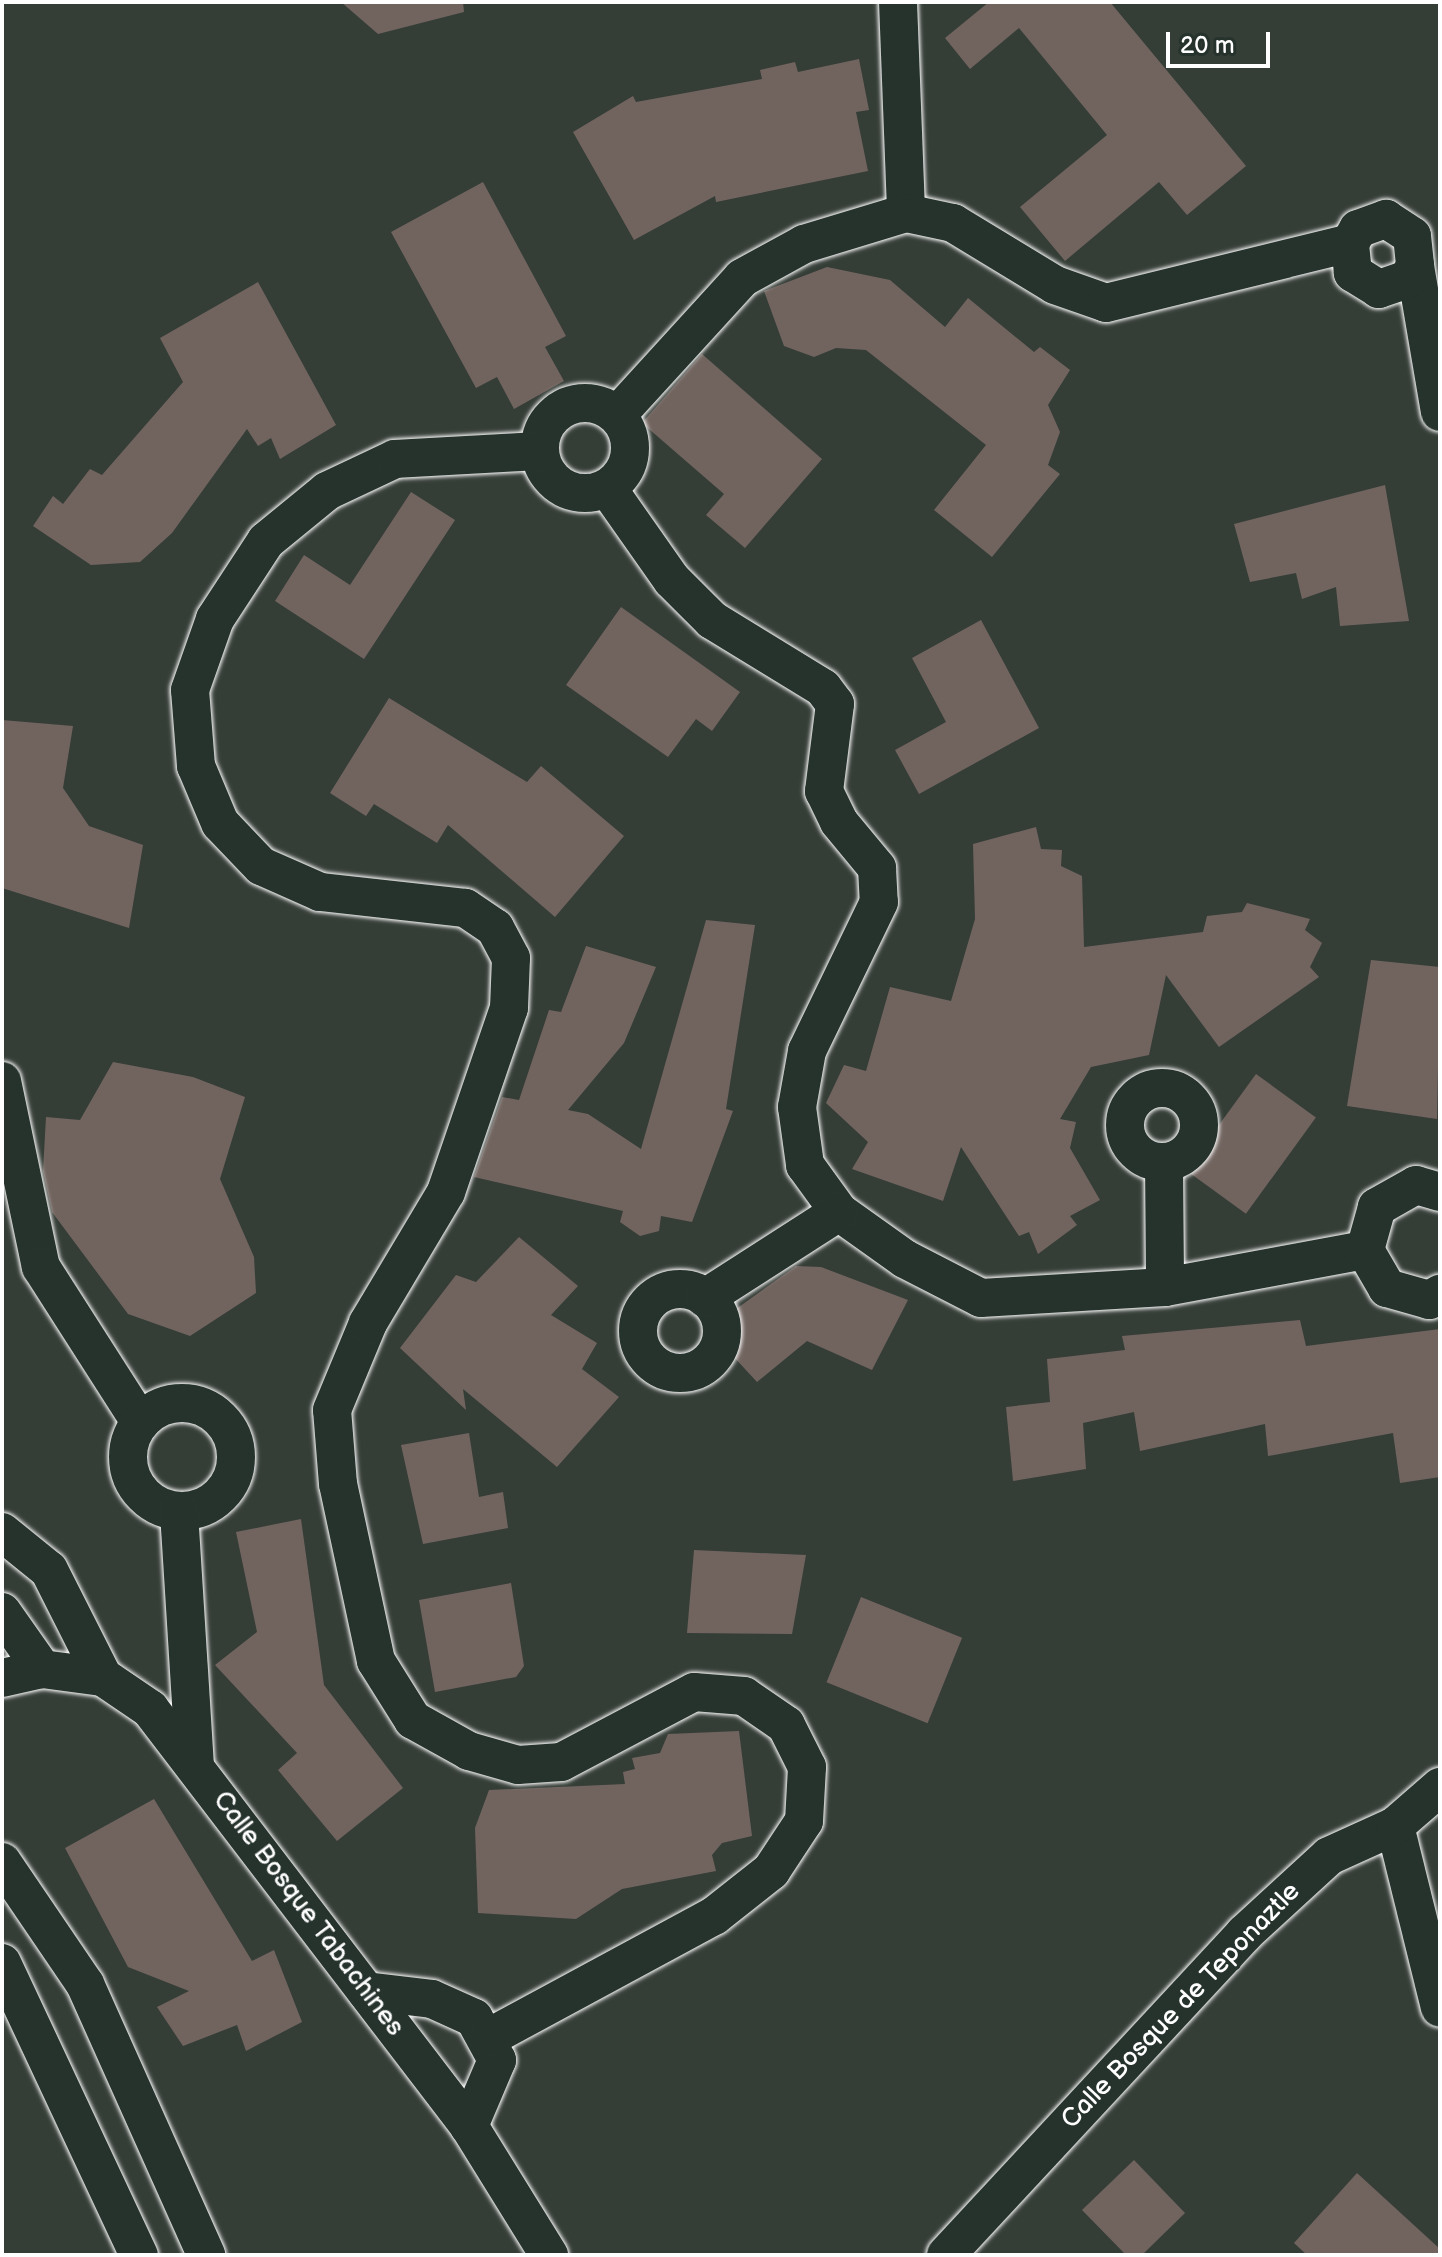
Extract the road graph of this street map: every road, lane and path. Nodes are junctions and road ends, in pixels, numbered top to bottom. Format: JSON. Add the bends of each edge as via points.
{"nodes":[{"id":1,"x":898,"y":2,"type":"edge"},
{"id":2,"x":906,"y":213,"type":"junction"},
{"id":3,"x":1440,"y":412,"type":"edge"},
{"id":4,"x":618,"y":414,"type":"junction"},
{"id":5,"x":538,"y":451,"type":"junction"},
{"id":6,"x":608,"y":489,"type":"junction"},
{"id":7,"x":2,"y":1081,"type":"edge"},
{"id":8,"x":1164,"y":1163,"type":"dead end"},
{"id":9,"x":1440,"y":1192,"type":"edge"},
{"id":10,"x":839,"y":1212,"type":"junction"},
{"id":11,"x":1365,"y":1250,"type":"junction"},
{"id":12,"x":1165,"y":1287,"type":"junction"},
{"id":13,"x":1440,"y":1294,"type":"edge"},
{"id":14,"x":705,"y":1298,"type":"dead end"},
{"id":15,"x":140,"y":1422,"type":"junction"},
{"id":16,"x":179,"y":1512,"type":"junction"},
{"id":17,"x":2,"y":1532,"type":"edge"},
{"id":18,"x":2,"y":1612,"type":"edge"},
{"id":19,"x":42,"y":1669,"type":"junction"},
{"id":20,"x":103,"y":1677,"type":"junction"},
{"id":21,"x":2,"y":1678,"type":"edge"},
{"id":22,"x":195,"y":1763,"type":"junction"},
{"id":23,"x":1440,"y":1787,"type":"edge"},
{"id":24,"x":1395,"y":1826,"type":"junction"},
{"id":25,"x":2,"y":1862,"type":"edge"},
{"id":26,"x":2,"y":1963,"type":"edge"},
{"id":27,"x":366,"y":1991,"type":"junction"},
{"id":28,"x":1440,"y":2008,"type":"edge"},
{"id":29,"x":488,"y":2038,"type":"junction"},
{"id":30,"x":469,"y":2126,"type":"junction"},
{"id":31,"x":139,"y":2255,"type":"edge"},
{"id":32,"x":206,"y":2255,"type":"edge"},
{"id":33,"x":549,"y":2255,"type":"edge"},
{"id":34,"x":946,"y":2255,"type":"edge"}],
"edges":[{"from":1,"to":2,"type":"street"},
{"from":2,"to":3,"type":"street","via":[[953,223],[1055,285],[1106,303],[1350,243],[1353,273],[1364,284],[1394,287],[1415,266]]},
{"from":2,"to":4,"type":"street","via":[[804,244],[742,278]]},
{"from":4,"to":5,"type":"street","via":[[593,401],[566,405],[545,424]]},
{"from":4,"to":6,"type":"street","via":[[632,439],[627,468]]},
{"from":5,"to":6,"type":"street","via":[[550,479],[577,494]]},
{"from":5,"to":29,"type":"street","via":[[395,459],[327,491],[266,541],[215,619],[190,690],[196,766],[220,823],[261,866],[320,892],[465,908],[495,928],[511,958],[509,1008],[446,1192],[368,1323],[332,1410],[338,1484],[376,1661],[413,1720],[469,1751],[518,1765],[561,1762],[694,1692],[744,1696],[786,1725],[807,1767],[804,1821],[771,1871],[714,1916]]},
{"from":6,"to":10,"type":"street","via":[[672,580],[712,620],[823,688],[835,704],[824,791],[839,822],[877,868],[879,902],[807,1051],[797,1107],[805,1165]]},
{"from":7,"to":15,"type":"street","via":[[41,1267]]},
{"from":8,"to":12,"type":"street"},
{"from":9,"to":11,"type":"street","via":[[1416,1185],[1377,1207]]},
{"from":10,"to":12,"type":"street","via":[[905,1259],[981,1298]]},
{"from":10,"to":14,"type":"street"},
{"from":11,"to":12,"type":"street"},
{"from":11,"to":13,"type":"street","via":[[1387,1288],[1429,1300]]},
{"from":15,"to":16,"type":"street","via":[[129,1471],[148,1499]]},
{"from":15,"to":16,"type":"street","via":[[185,1402],[228,1427],[233,1476],[211,1503]]},
{"from":16,"to":22,"type":"street"},
{"from":17,"to":20,"type":"street","via":[[49,1570]]},
{"from":18,"to":19,"type":"street"},
{"from":19,"to":20,"type":"street","name":"Calle Bosque Tabachines"},
{"from":19,"to":21,"type":"street","name":"Calle Bosque Tabachines"},
{"from":20,"to":22,"type":"street","name":"Calle Bosque Tabachines","via":[[150,1709]]},
{"from":22,"to":27,"type":"street","name":"Calle Bosque Tabachines"},
{"from":23,"to":24,"type":"street","name":"Calle Bosque de Teponaztle"},
{"from":24,"to":28,"type":"street"},
{"from":24,"to":34,"type":"street","name":"Calle Bosque de Teponaztle","via":[[1329,1856],[1244,1934]]},
{"from":25,"to":32,"type":"street","via":[[85,1984]]},
{"from":26,"to":31,"type":"street"},
{"from":27,"to":29,"type":"street","via":[[432,1999],[474,2018]]},
{"from":27,"to":30,"type":"street","name":"Calle Bosque Tabachines"},
{"from":29,"to":30,"type":"street","via":[[497,2060]]},
{"from":30,"to":33,"type":"street","name":"Calle Bosque Tabachines"}]}
